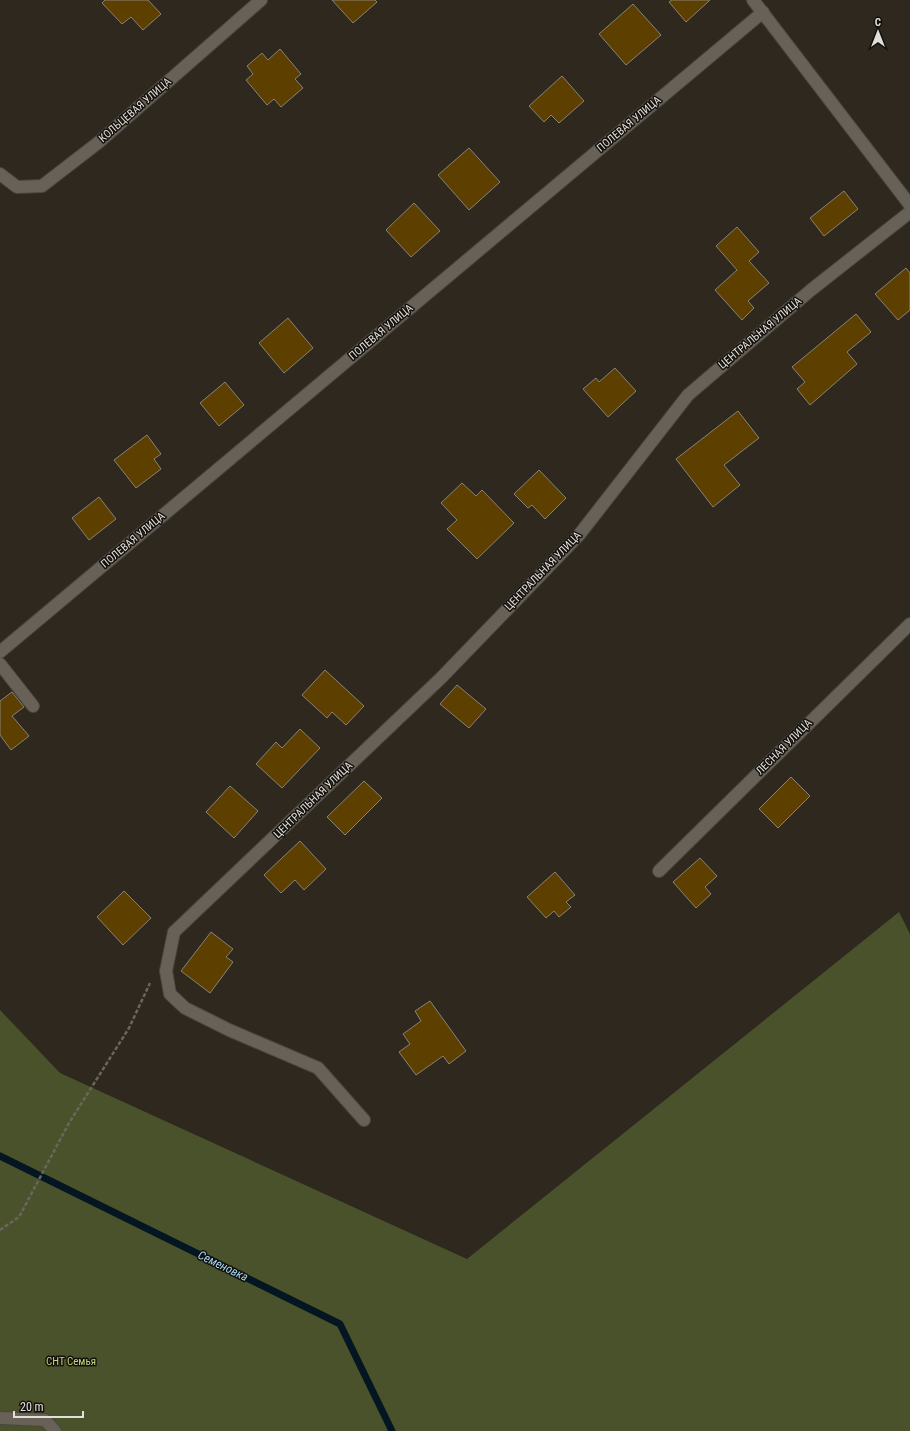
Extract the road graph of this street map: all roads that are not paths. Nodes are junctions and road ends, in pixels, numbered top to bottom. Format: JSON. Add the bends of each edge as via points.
{"nodes":[{"id":1,"x":261,"y":0,"type":"edge"},
{"id":2,"x":753,"y":0,"type":"edge"},
{"id":3,"x":763,"y":12,"type":"junction"},
{"id":4,"x":0,"y":174,"type":"edge"},
{"id":5,"x":910,"y":206,"type":"edge"},
{"id":6,"x":910,"y":212,"type":"edge"},
{"id":7,"x":910,"y":624,"type":"edge"},
{"id":8,"x":0,"y":652,"type":"edge"},
{"id":9,"x":0,"y":664,"type":"edge"},
{"id":10,"x":33,"y":706,"type":"dead end"},
{"id":11,"x":659,"y":871,"type":"dead end"},
{"id":12,"x":364,"y":1120,"type":"dead end"},
{"id":13,"x":0,"y":1418,"type":"edge"},
{"id":14,"x":55,"y":1431,"type":"edge"}],
"edges":[{"from":1,"to":4,"type":"street","name":"КОЛЬЦЕВАЯ УЛИЦА","via":[[99,142],[42,186],[17,187]]},
{"from":2,"to":3,"type":"street"},
{"from":3,"to":5,"type":"street"},
{"from":3,"to":8,"type":"street","name":"ПОЛЕВАЯ УЛИЦА"},
{"from":6,"to":12,"type":"street","name":"ЦЕНТРАЛЬНАЯ УЛИЦА","via":[[811,290],[688,395],[573,540],[441,678],[174,932],[166,971],[170,994],[184,1008],[228,1030],[318,1068]]},
{"from":7,"to":11,"type":"street","name":"ЛЕСНАЯ УЛИЦА"},
{"from":9,"to":10,"type":"street"},
{"from":13,"to":14,"type":"street","via":[[45,1420]]}]}
